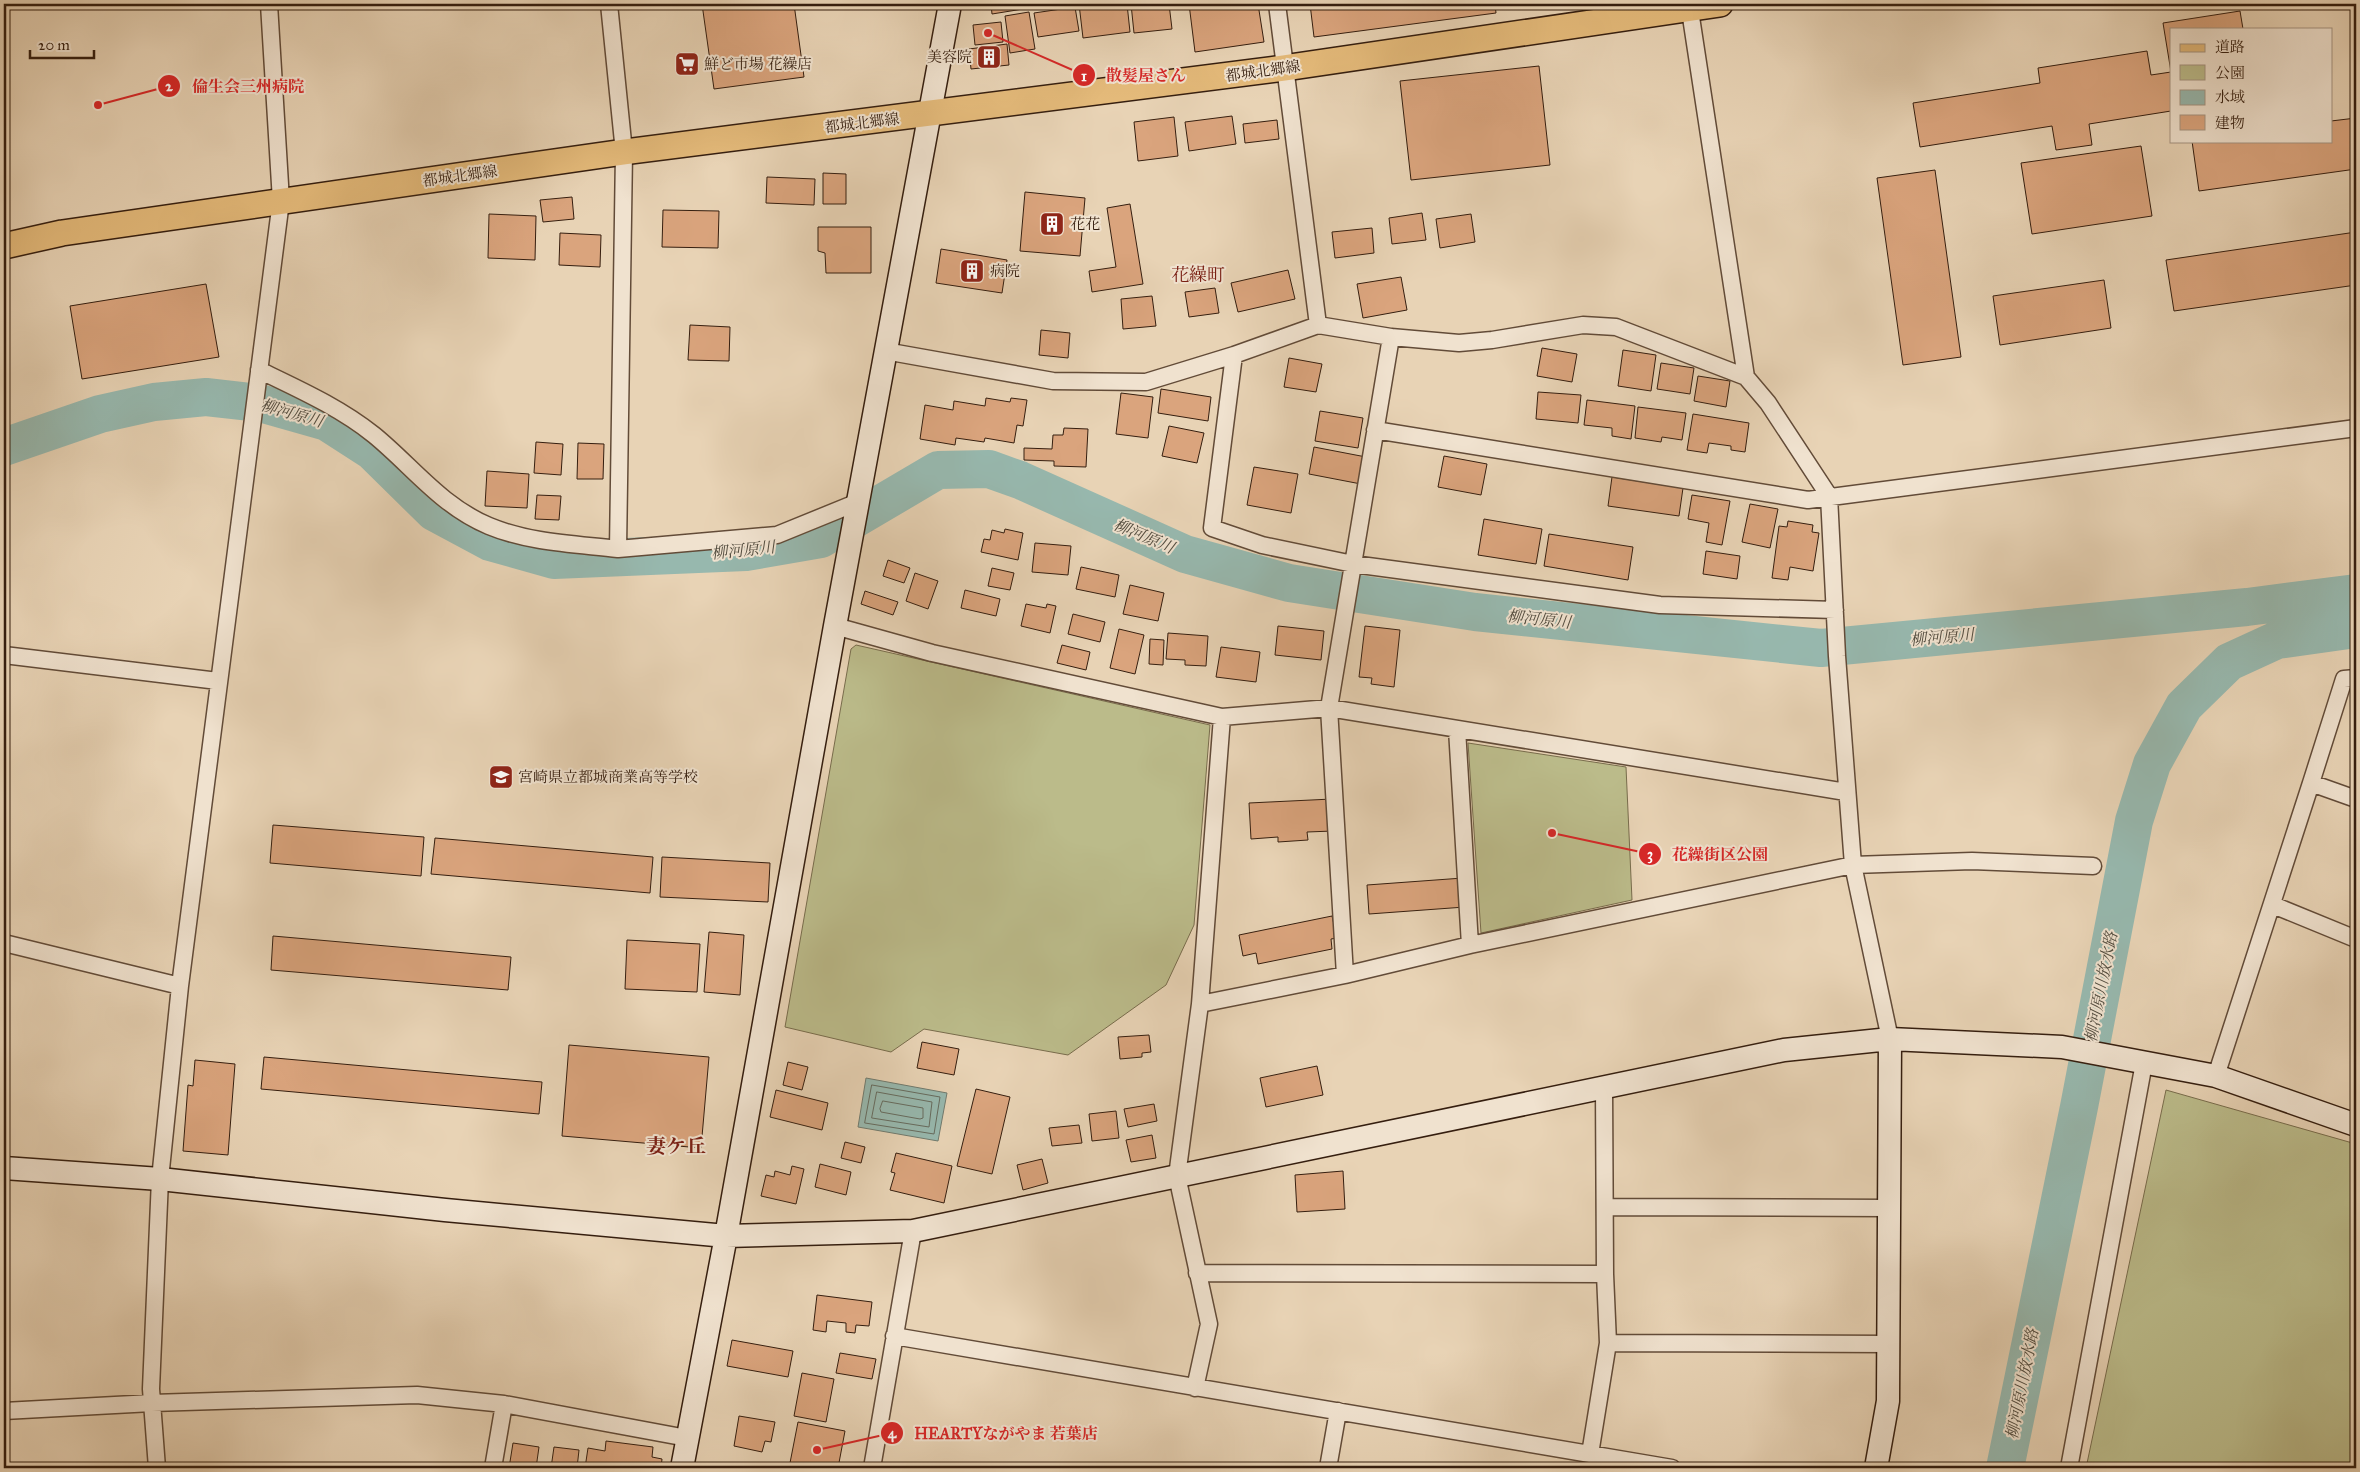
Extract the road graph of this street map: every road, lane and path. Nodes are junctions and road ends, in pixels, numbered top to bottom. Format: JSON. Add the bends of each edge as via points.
{"nodes":[{"id":1,"x":268,"y":4,"type":"edge"},
{"id":2,"x":608,"y":4,"type":"edge"},
{"id":3,"x":950,"y":4,"type":"edge"},
{"id":4,"x":1277,"y":4,"type":"edge"},
{"id":5,"x":1720,"y":4,"type":"edge"},
{"id":6,"x":1690,"y":6,"type":"edge"},
{"id":7,"x":1284,"y":68,"type":"junction"},
{"id":8,"x":929,"y":114,"type":"junction"},
{"id":9,"x":624,"y":152,"type":"junction"},
{"id":10,"x":282,"y":202,"type":"junction"},
{"id":11,"x":4,"y":246,"type":"edge"},
{"id":12,"x":1318,"y":324,"type":"junction"},
{"id":13,"x":1391,"y":337,"type":"junction"},
{"id":14,"x":885,"y":351,"type":"junction"},
{"id":15,"x":1234,"y":355,"type":"junction"},
{"id":16,"x":258,"y":370,"type":"junction"},
{"id":17,"x":1746,"y":377,"type":"junction"},
{"id":18,"x":2356,"y":428,"type":"edge"},
{"id":19,"x":1375,"y":430,"type":"junction"},
{"id":20,"x":1829,"y":496,"type":"junction"},
{"id":21,"x":858,"y":502,"type":"junction"},
{"id":22,"x":618,"y":549,"type":"junction"},
{"id":23,"x":1352,"y":568,"type":"junction"},
{"id":24,"x":1835,"y":616,"type":"junction"},
{"id":25,"x":835,"y":626,"type":"junction"},
{"id":26,"x":4,"y":655,"type":"edge"},
{"id":27,"x":2356,"y":678,"type":"edge"},
{"id":28,"x":218,"y":681,"type":"junction"},
{"id":29,"x":1329,"y":708,"type":"junction"},
{"id":30,"x":1222,"y":717,"type":"junction"},
{"id":31,"x":1457,"y":729,"type":"junction"},
{"id":32,"x":2311,"y":783,"type":"junction"},
{"id":33,"x":1846,"y":792,"type":"junction"},
{"id":34,"x":2356,"y":799,"type":"edge"},
{"id":35,"x":1852,"y":866,"type":"junction"},
{"id":36,"x":2093,"y":866,"type":"dead end"},
{"id":37,"x":2273,"y":905,"type":"junction"},
{"id":38,"x":2356,"y":938,"type":"edge"},
{"id":39,"x":4,"y":943,"type":"edge"},
{"id":40,"x":1470,"y":945,"type":"junction"},
{"id":41,"x":1345,"y":975,"type":"junction"},
{"id":42,"x":180,"y":986,"type":"junction"},
{"id":43,"x":1200,"y":1004,"type":"junction"},
{"id":44,"x":1890,"y":1039,"type":"junction"},
{"id":45,"x":2144,"y":1063,"type":"junction"},
{"id":46,"x":2216,"y":1076,"type":"junction"},
{"id":47,"x":1604,"y":1086,"type":"junction"},
{"id":48,"x":2356,"y":1125,"type":"edge"},
{"id":49,"x":4,"y":1168,"type":"edge"},
{"id":50,"x":1177,"y":1176,"type":"junction"},
{"id":51,"x":160,"y":1179,"type":"junction"},
{"id":52,"x":1605,"y":1207,"type":"junction"},
{"id":53,"x":1888,"y":1208,"type":"junction"},
{"id":54,"x":913,"y":1231,"type":"junction"},
{"id":55,"x":726,"y":1236,"type":"junction"},
{"id":56,"x":1197,"y":1273,"type":"junction"},
{"id":57,"x":1605,"y":1274,"type":"junction"},
{"id":58,"x":894,"y":1336,"type":"junction"},
{"id":59,"x":1608,"y":1343,"type":"junction"},
{"id":60,"x":1888,"y":1344,"type":"junction"},
{"id":61,"x":1195,"y":1388,"type":"junction"},
{"id":62,"x":152,"y":1403,"type":"junction"},
{"id":63,"x":504,"y":1404,"type":"junction"},
{"id":64,"x":4,"y":1411,"type":"edge"},
{"id":65,"x":1338,"y":1411,"type":"junction"},
{"id":66,"x":687,"y":1438,"type":"junction"},
{"id":67,"x":1590,"y":1454,"type":"junction"},
{"id":68,"x":158,"y":1468,"type":"edge"},
{"id":69,"x":493,"y":1468,"type":"edge"},
{"id":70,"x":682,"y":1468,"type":"edge"},
{"id":71,"x":872,"y":1468,"type":"edge"},
{"id":72,"x":1328,"y":1468,"type":"edge"},
{"id":73,"x":1672,"y":1468,"type":"edge"},
{"id":74,"x":1876,"y":1468,"type":"edge"},
{"id":75,"x":2068,"y":1468,"type":"edge"}],
"edges":[{"from":1,"to":10,"type":"street"},
{"from":2,"to":9,"type":"street"},
{"from":3,"to":8,"type":"street"},
{"from":4,"to":7,"type":"street"},
{"from":5,"to":6,"type":"main road","name":"都城北郷線"},
{"from":6,"to":7,"type":"main road","name":"都城北郷線"},
{"from":6,"to":17,"type":"street"},
{"from":7,"to":8,"type":"main road","name":"都城北郷線"},
{"from":7,"to":12,"type":"street"},
{"from":8,"to":9,"type":"main road","name":"都城北郷線"},
{"from":8,"to":14,"type":"street"},
{"from":9,"to":10,"type":"main road","name":"都城北郷線"},
{"from":9,"to":22,"type":"street"},
{"from":10,"to":11,"type":"main road","name":"都城北郷線","via":[[62,233]]},
{"from":10,"to":16,"type":"street"},
{"from":12,"to":13,"type":"street"},
{"from":12,"to":15,"type":"street"},
{"from":13,"to":17,"type":"street","via":[[1458,343],[1582,325],[1616,326]]},
{"from":13,"to":19,"type":"street"},
{"from":14,"to":15,"type":"street","via":[[1053,382],[1146,382]]},
{"from":14,"to":21,"type":"street"},
{"from":15,"to":23,"type":"street","via":[[1212,528],[1262,545]]},
{"from":16,"to":22,"type":"street","via":[[315,397],[373,434],[445,501],[488,526],[531,540]]},
{"from":16,"to":28,"type":"street"},
{"from":17,"to":20,"type":"street","via":[[1768,403]]},
{"from":18,"to":20,"type":"street"},
{"from":19,"to":20,"type":"street","via":[[1808,500]]},
{"from":19,"to":23,"type":"street"},
{"from":20,"to":24,"type":"street"},
{"from":21,"to":22,"type":"street","via":[[777,535]]},
{"from":21,"to":25,"type":"street"},
{"from":23,"to":24,"type":"street","via":[[1660,606]]},
{"from":23,"to":29,"type":"street"},
{"from":24,"to":33,"type":"street"},
{"from":25,"to":30,"type":"street","via":[[932,653]]},
{"from":25,"to":55,"type":"street"},
{"from":26,"to":28,"type":"street"},
{"from":27,"to":32,"type":"street","via":[[2344,679]]},
{"from":28,"to":42,"type":"street"},
{"from":29,"to":30,"type":"street"},
{"from":29,"to":31,"type":"street"},
{"from":29,"to":41,"type":"street"},
{"from":30,"to":43,"type":"street"},
{"from":31,"to":33,"type":"street"},
{"from":31,"to":40,"type":"street"},
{"from":32,"to":34,"type":"street"},
{"from":32,"to":37,"type":"street"},
{"from":33,"to":35,"type":"street"},
{"from":35,"to":36,"type":"street","via":[[1972,860]]},
{"from":35,"to":40,"type":"street"},
{"from":35,"to":44,"type":"street"},
{"from":37,"to":38,"type":"street"},
{"from":37,"to":46,"type":"street"},
{"from":39,"to":42,"type":"street"},
{"from":40,"to":41,"type":"street"},
{"from":41,"to":43,"type":"street"},
{"from":42,"to":51,"type":"street"},
{"from":43,"to":50,"type":"street"},
{"from":44,"to":45,"type":"street","via":[[2062,1047]]},
{"from":44,"to":47,"type":"street","via":[[1784,1050]]},
{"from":44,"to":53,"type":"street"},
{"from":45,"to":46,"type":"street"},
{"from":45,"to":75,"type":"street"},
{"from":46,"to":48,"type":"street"},
{"from":47,"to":50,"type":"street"},
{"from":47,"to":52,"type":"street"},
{"from":49,"to":51,"type":"street"},
{"from":50,"to":54,"type":"street"},
{"from":50,"to":56,"type":"street"},
{"from":51,"to":55,"type":"street"},
{"from":51,"to":62,"type":"street"},
{"from":52,"to":53,"type":"street"},
{"from":52,"to":57,"type":"street"},
{"from":53,"to":60,"type":"street"},
{"from":54,"to":55,"type":"street"},
{"from":54,"to":58,"type":"street"},
{"from":55,"to":66,"type":"street"},
{"from":56,"to":57,"type":"street"},
{"from":56,"to":61,"type":"street","via":[[1209,1324]]},
{"from":57,"to":59,"type":"street"},
{"from":58,"to":61,"type":"street"},
{"from":58,"to":71,"type":"street"},
{"from":59,"to":60,"type":"street"},
{"from":59,"to":67,"type":"street"},
{"from":60,"to":74,"type":"street","via":[[1888,1401]]},
{"from":61,"to":65,"type":"street"},
{"from":62,"to":63,"type":"street","via":[[417,1395]]},
{"from":62,"to":64,"type":"street"},
{"from":62,"to":68,"type":"street"},
{"from":63,"to":66,"type":"street"},
{"from":63,"to":69,"type":"street"},
{"from":65,"to":67,"type":"street"},
{"from":65,"to":72,"type":"street"},
{"from":66,"to":70,"type":"street"},
{"from":67,"to":73,"type":"street"}]}
